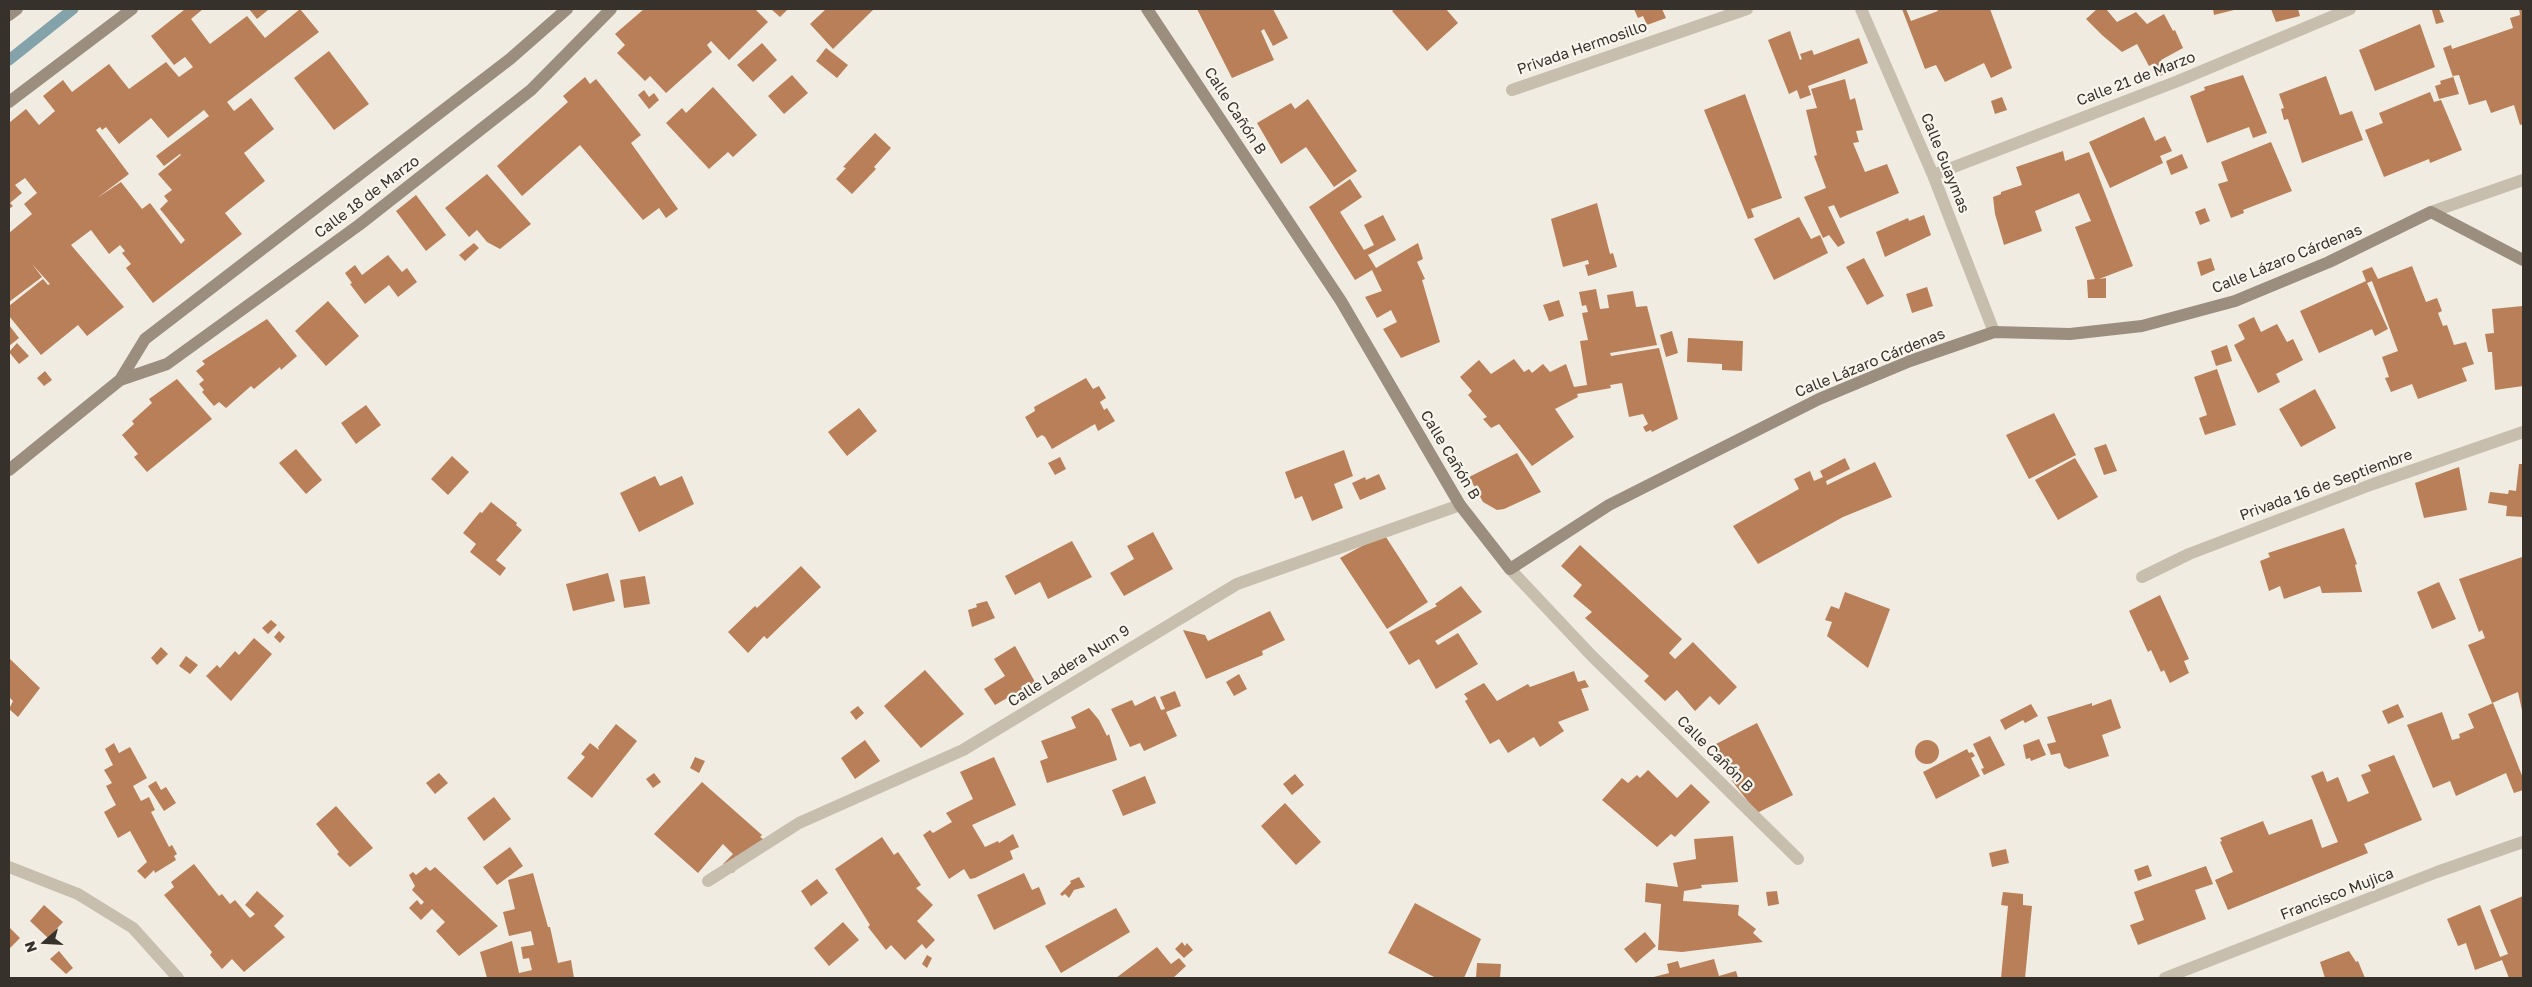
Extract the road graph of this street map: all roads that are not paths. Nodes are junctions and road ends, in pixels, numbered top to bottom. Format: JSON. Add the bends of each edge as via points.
{"nodes":[{"id":1,"x":18,"y":9,"type":"edge"},
{"id":2,"x":132,"y":9,"type":"edge"},
{"id":3,"x":567,"y":9,"type":"edge"},
{"id":4,"x":611,"y":9,"type":"edge"},
{"id":5,"x":1147,"y":9,"type":"edge"},
{"id":6,"x":1747,"y":9,"type":"edge"},
{"id":7,"x":1861,"y":9,"type":"edge"},
{"id":8,"x":2350,"y":9,"type":"edge"},
{"id":9,"x":9,"y":16,"type":"edge"},
{"id":10,"x":1512,"y":90,"type":"dead end"},
{"id":11,"x":9,"y":102,"type":"edge"},
{"id":12,"x":1933,"y":175,"type":"junction"},
{"id":13,"x":2523,"y":180,"type":"edge"},
{"id":14,"x":2431,"y":212,"type":"junction"},
{"id":15,"x":2523,"y":260,"type":"edge"},
{"id":16,"x":1994,"y":332,"type":"junction"},
{"id":17,"x":120,"y":380,"type":"junction"},
{"id":18,"x":2523,"y":432,"type":"edge"},
{"id":19,"x":9,"y":470,"type":"edge"},
{"id":20,"x":1460,"y":505,"type":"junction"},
{"id":21,"x":1510,"y":569,"type":"junction"},
{"id":22,"x":2142,"y":577,"type":"dead end"},
{"id":23,"x":2523,"y":842,"type":"edge"},
{"id":24,"x":1798,"y":860,"type":"dead end"},
{"id":25,"x":9,"y":868,"type":"edge"},
{"id":26,"x":708,"y":881,"type":"dead end"},
{"id":27,"x":178,"y":978,"type":"edge"},
{"id":28,"x":2164,"y":978,"type":"edge"}],
"edges":[{"from":1,"to":9,"type":"street"},
{"from":2,"to":11,"type":"street"},
{"from":3,"to":17,"type":"street","name":"Calle 18 de Marzo","via":[[494,71],[144,338]]},
{"from":4,"to":17,"type":"street","name":"Calle 18 de Marzo","via":[[531,90],[359,225],[167,364]]},
{"from":5,"to":20,"type":"street","name":"Calle Cañón B","via":[[1341,301]]},
{"from":6,"to":10,"type":"street","name":"Privada Hermosillo"},
{"from":7,"to":12,"type":"street","name":"Calle Guaymas"},
{"from":8,"to":12,"type":"street","name":"Calle 21 de Marzo","via":[[2178,81]]},
{"from":12,"to":16,"type":"street","name":"Calle Guaymas"},
{"from":13,"to":14,"type":"street","name":"Calle Lázaro Cárdenas"},
{"from":14,"to":15,"type":"street"},
{"from":14,"to":16,"type":"street","name":"Calle Lázaro Cárdenas","via":[[2329,262],[2236,301],[2142,326],[2070,334]]},
{"from":16,"to":21,"type":"street","name":"Calle Lázaro Cárdenas","via":[[1910,361],[1819,399],[1609,505]]},
{"from":17,"to":19,"type":"street","name":"Calle 18 de Marzo"},
{"from":18,"to":22,"type":"street","name":"Privada 16 de Septiembre","via":[[2188,554]]},
{"from":20,"to":21,"type":"street","name":"Calle Cañón B"},
{"from":20,"to":26,"type":"street","name":"Calle Ladera Num 9","via":[[1237,584],[963,750],[799,823]]},
{"from":21,"to":24,"type":"street","name":"Calle Cañón B","via":[[1591,655]]},
{"from":23,"to":28,"type":"street","name":"Francisco Mujica"},
{"from":25,"to":27,"type":"street","via":[[78,894],[133,928]]}]}
